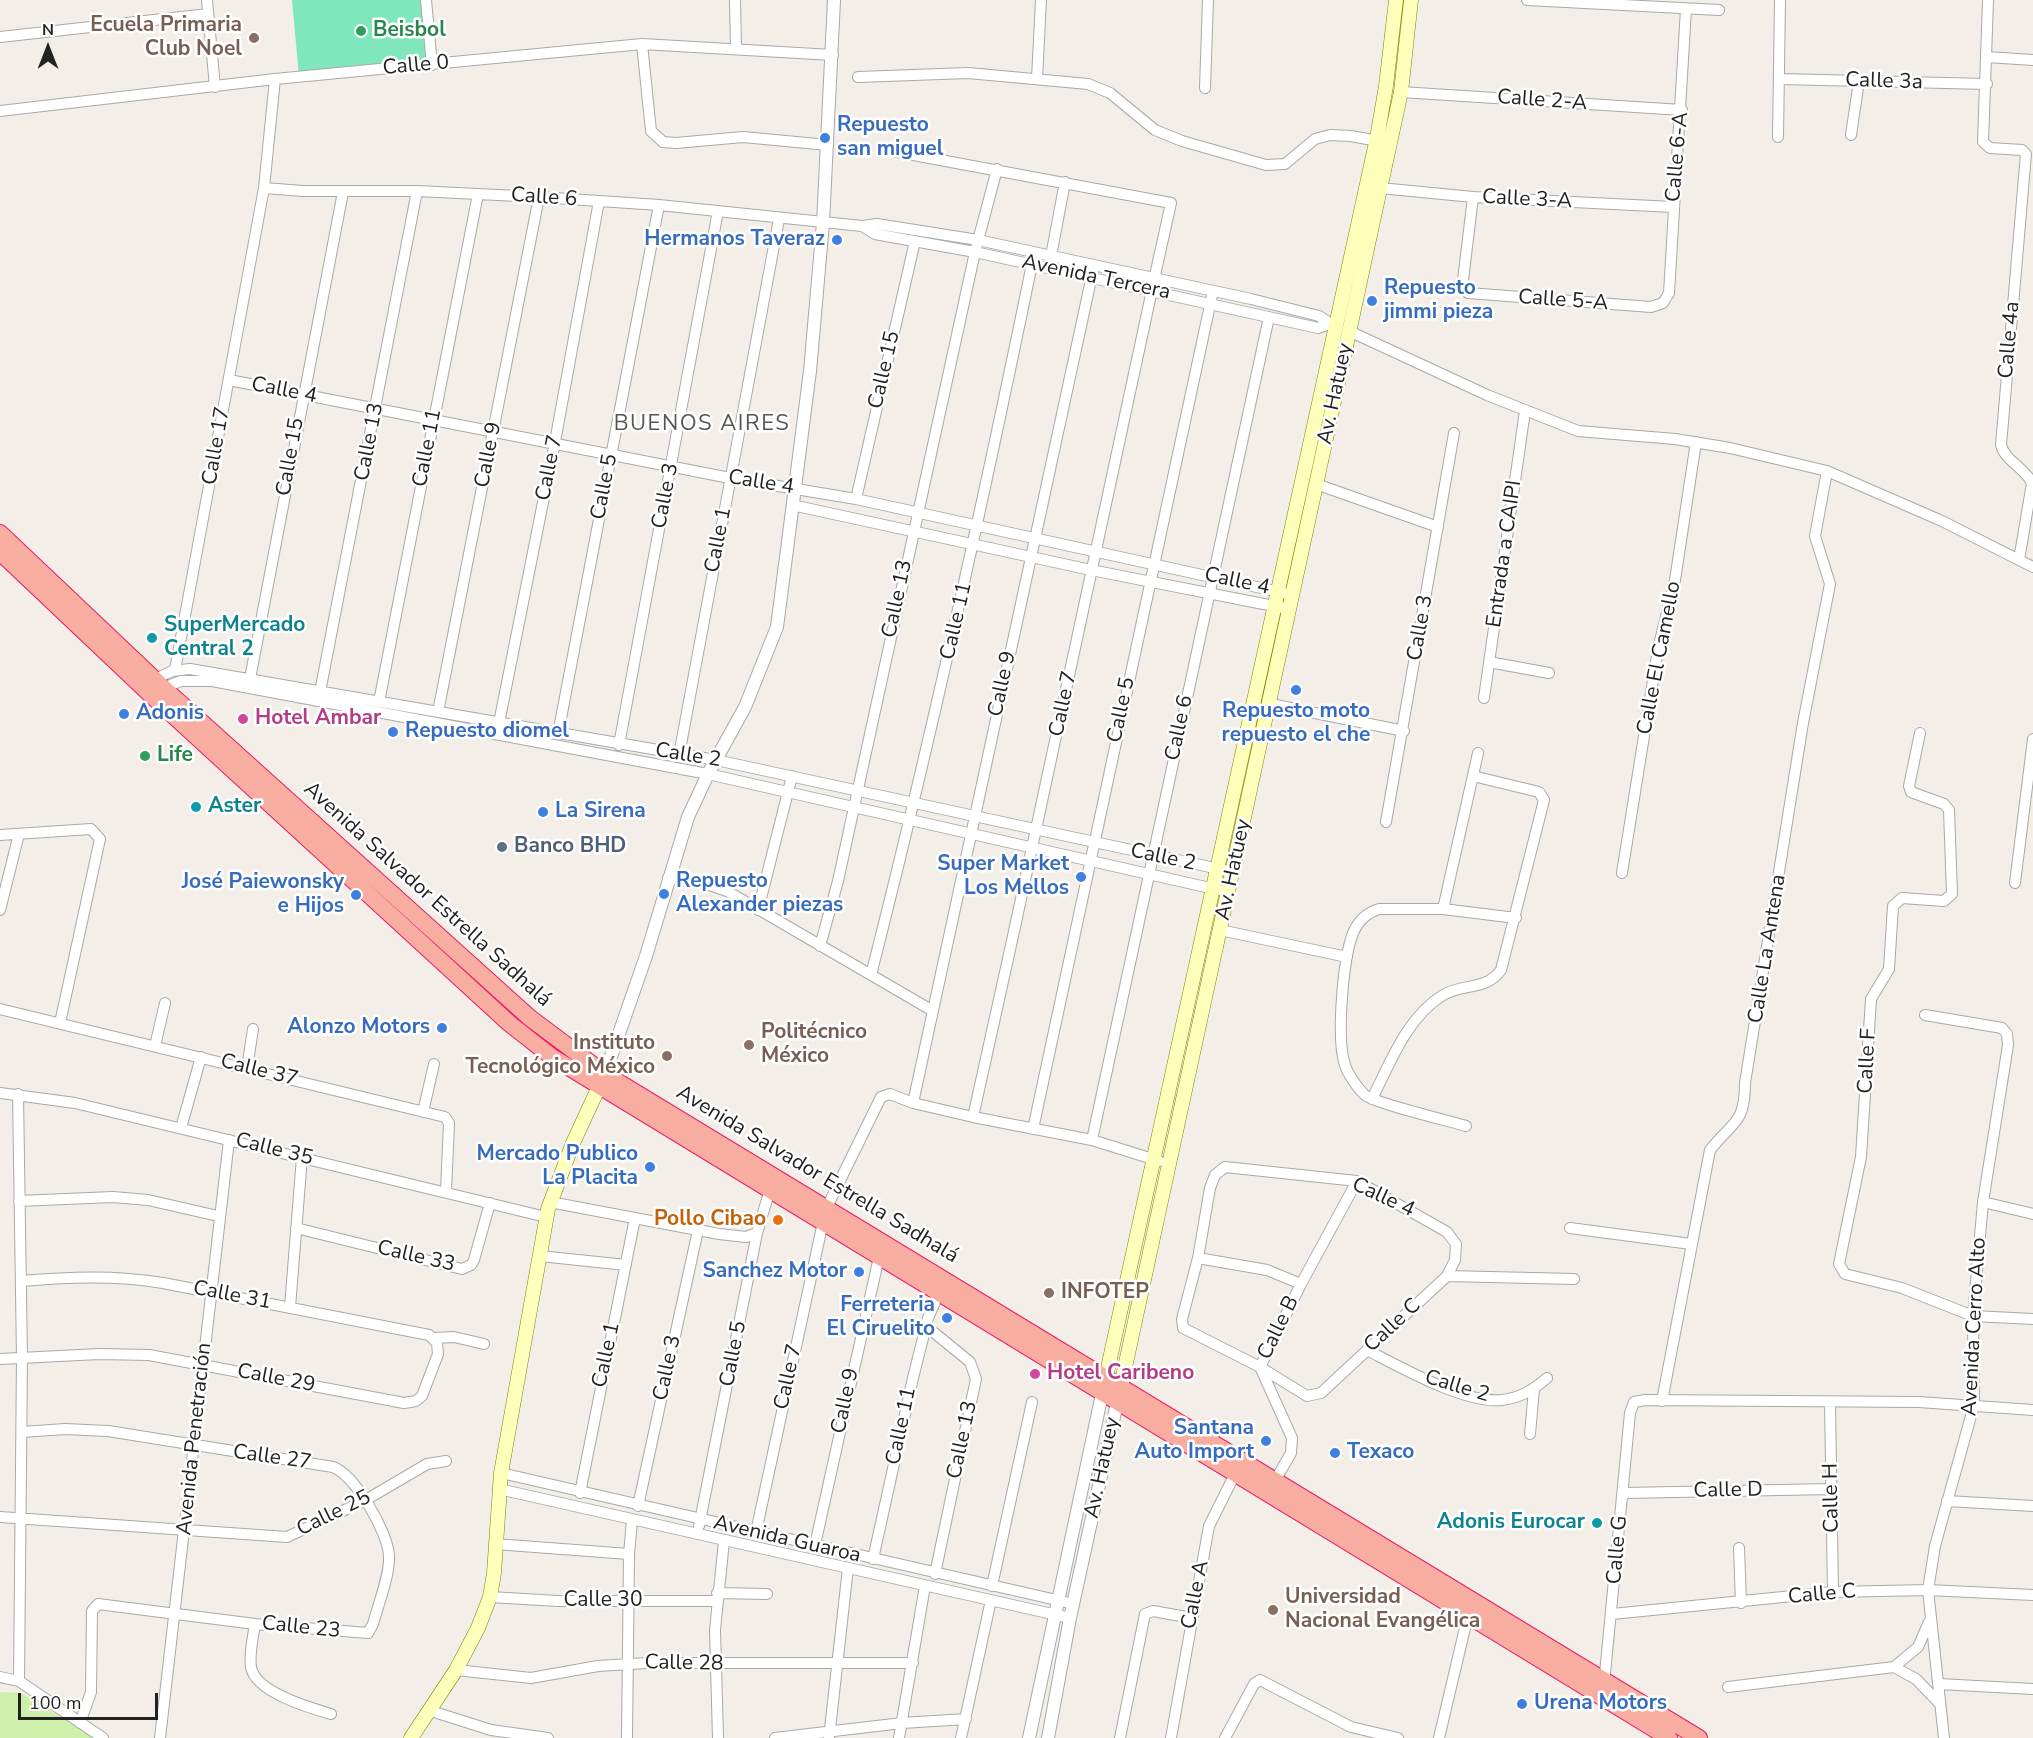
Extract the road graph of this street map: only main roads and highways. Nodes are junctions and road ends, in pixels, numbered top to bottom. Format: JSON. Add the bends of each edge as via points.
{"nodes":[{"id":1,"x":1396,"y":0,"type":"edge"},
{"id":2,"x":1411,"y":0,"type":"edge"},
{"id":3,"x":1383,"y":142,"type":"junction"},
{"id":4,"x":0,"y":533,"type":"edge"},
{"id":5,"x":5,"y":557,"type":"edge"},
{"id":6,"x":1285,"y":593,"type":"junction"},
{"id":7,"x":1282,"y":607,"type":"junction"},
{"id":8,"x":602,"y":1081,"type":"junction"},
{"id":9,"x":1161,"y":1161,"type":"junction"},
{"id":10,"x":825,"y":1215,"type":"junction"},
{"id":11,"x":1106,"y":1376,"type":"junction"},
{"id":12,"x":1121,"y":1385,"type":"junction"},
{"id":13,"x":1102,"y":1394,"type":"junction"},
{"id":14,"x":1118,"y":1403,"type":"junction"},
{"id":15,"x":1238,"y":1466,"type":"junction"},
{"id":16,"x":1647,"y":1732,"type":"edge"},
{"id":17,"x":411,"y":1738,"type":"edge"},
{"id":18,"x":1669,"y":1738,"type":"edge"},
{"id":19,"x":1699,"y":1738,"type":"edge"}],
"edges":[{"from":1,"to":3,"type":"main road","name":"Av. Hatuey"},
{"from":2,"to":3,"type":"main road","name":"Av. Hatuey","via":[[1401,92]]},
{"from":3,"to":6,"type":"main road","name":"Av. Hatuey","via":[[1332,326]]},
{"from":3,"to":6,"type":"main road","name":"Av. Hatuey","via":[[1380,188],[1316,484]]},
{"from":4,"to":5,"type":"highway","name":"Avenida Salvador Estrella Sadhalá"},
{"from":5,"to":8,"type":"highway","name":"Avenida Salvador Estrella Sadhalá","via":[[153,688],[510,1024],[552,1058]]},
{"from":6,"to":7,"type":"main road","name":"Av. Hatuey"},
{"from":7,"to":9,"type":"main road","name":"Av. Hatuey","via":[[1217,870]]},
{"from":7,"to":9,"type":"main road","name":"Av. Hatuey","via":[[1271,704],[1220,930]]},
{"from":8,"to":10,"type":"highway","name":"Avenida Salvador Estrella Sadhalá"},
{"from":8,"to":17,"type":"main road","via":[[573,1143],[546,1217],[501,1473],[490,1597],[456,1670]]},
{"from":9,"to":11,"type":"main road","name":"Av. Hatuey"},
{"from":9,"to":12,"type":"main road","name":"Av. Hatuey"},
{"from":10,"to":11,"type":"highway","name":"Avenida Salvador Estrella Sadhalá"},
{"from":10,"to":13,"type":"highway","name":"Avenida Salvador Estrella Sadhalá","via":[[879,1257]]},
{"from":11,"to":12,"type":"highway","name":"Avenida Salvador Estrella Sadhalá"},
{"from":11,"to":13,"type":"main road","name":"Av. Hatuey"},
{"from":12,"to":14,"type":"main road","name":"Av. Hatuey"},
{"from":12,"to":15,"type":"highway","name":"Avenida Salvador Estrella Sadhalá"},
{"from":13,"to":14,"type":"highway","name":"Avenida Salvador Estrella Sadhalá"},
{"from":14,"to":15,"type":"highway","name":"Avenida Salvador Estrella Sadhalá"},
{"from":15,"to":16,"type":"highway","name":"Avenida Salvador Estrella Sadhalá","via":[[1602,1698]]},
{"from":15,"to":19,"type":"highway","name":"Avenida Salvador Estrella Sadhalá","via":[[1276,1479]]},
{"from":16,"to":18,"type":"highway","name":"Avenida Salvador Estrella Sadhalá"}]}
